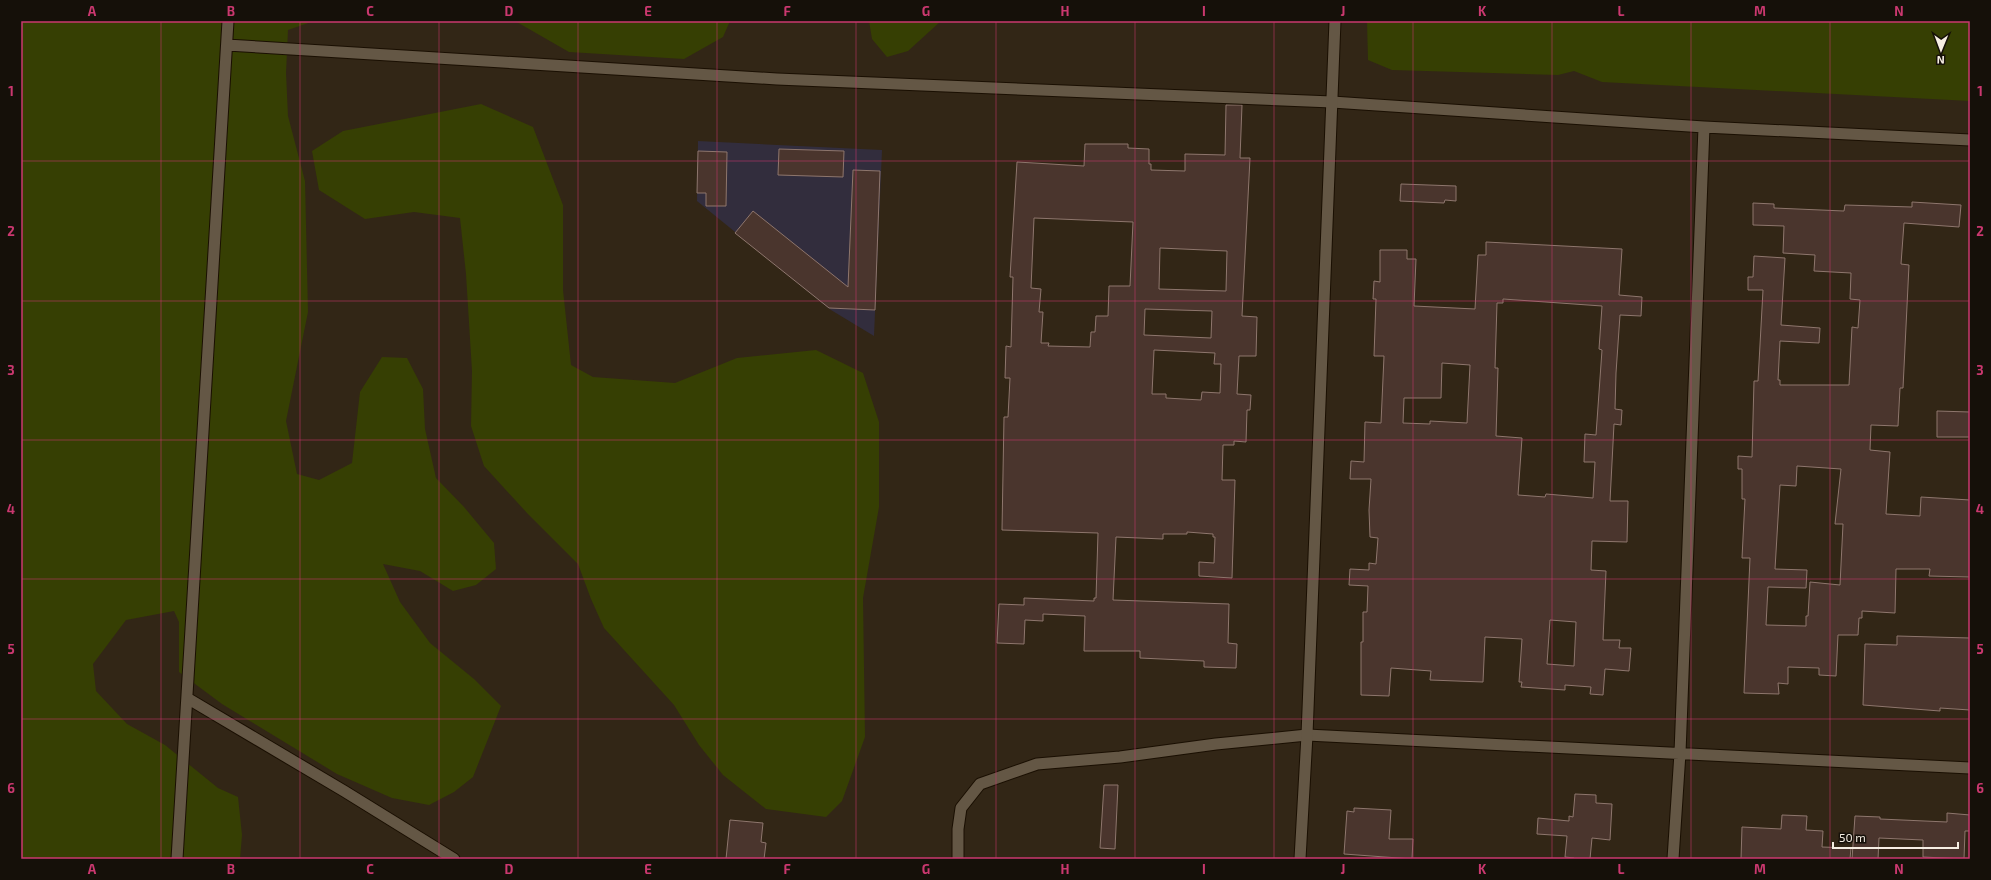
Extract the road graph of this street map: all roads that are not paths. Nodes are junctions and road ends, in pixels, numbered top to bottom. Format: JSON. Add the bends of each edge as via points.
{"nodes":[{"id":1,"x":228,"y":21,"type":"edge"},
{"id":2,"x":1335,"y":21,"type":"edge"},
{"id":3,"x":227,"y":45,"type":"junction"},
{"id":4,"x":1332,"y":102,"type":"junction"},
{"id":5,"x":1704,"y":127,"type":"junction"},
{"id":6,"x":1970,"y":140,"type":"edge"},
{"id":7,"x":188,"y":698,"type":"junction"},
{"id":8,"x":1307,"y":735,"type":"junction"},
{"id":9,"x":1680,"y":753,"type":"junction"},
{"id":10,"x":1970,"y":768,"type":"edge"},
{"id":11,"x":177,"y":859,"type":"edge"},
{"id":12,"x":454,"y":859,"type":"edge"},
{"id":13,"x":958,"y":859,"type":"edge"},
{"id":14,"x":1300,"y":859,"type":"edge"},
{"id":15,"x":1673,"y":859,"type":"edge"}],
"edges":[{"from":1,"to":3,"type":"street"},
{"from":2,"to":4,"type":"street"},
{"from":3,"to":4,"type":"street","via":[[777,80]]},
{"from":3,"to":7,"type":"street"},
{"from":4,"to":5,"type":"street"},
{"from":4,"to":8,"type":"street"},
{"from":5,"to":6,"type":"street"},
{"from":5,"to":9,"type":"street"},
{"from":7,"to":11,"type":"street"},
{"from":7,"to":12,"type":"street"},
{"from":8,"to":9,"type":"street"},
{"from":8,"to":13,"type":"street","via":[[1037,764],[980,784],[961,808]]},
{"from":8,"to":14,"type":"street"},
{"from":9,"to":10,"type":"street"},
{"from":9,"to":15,"type":"street"}]}
